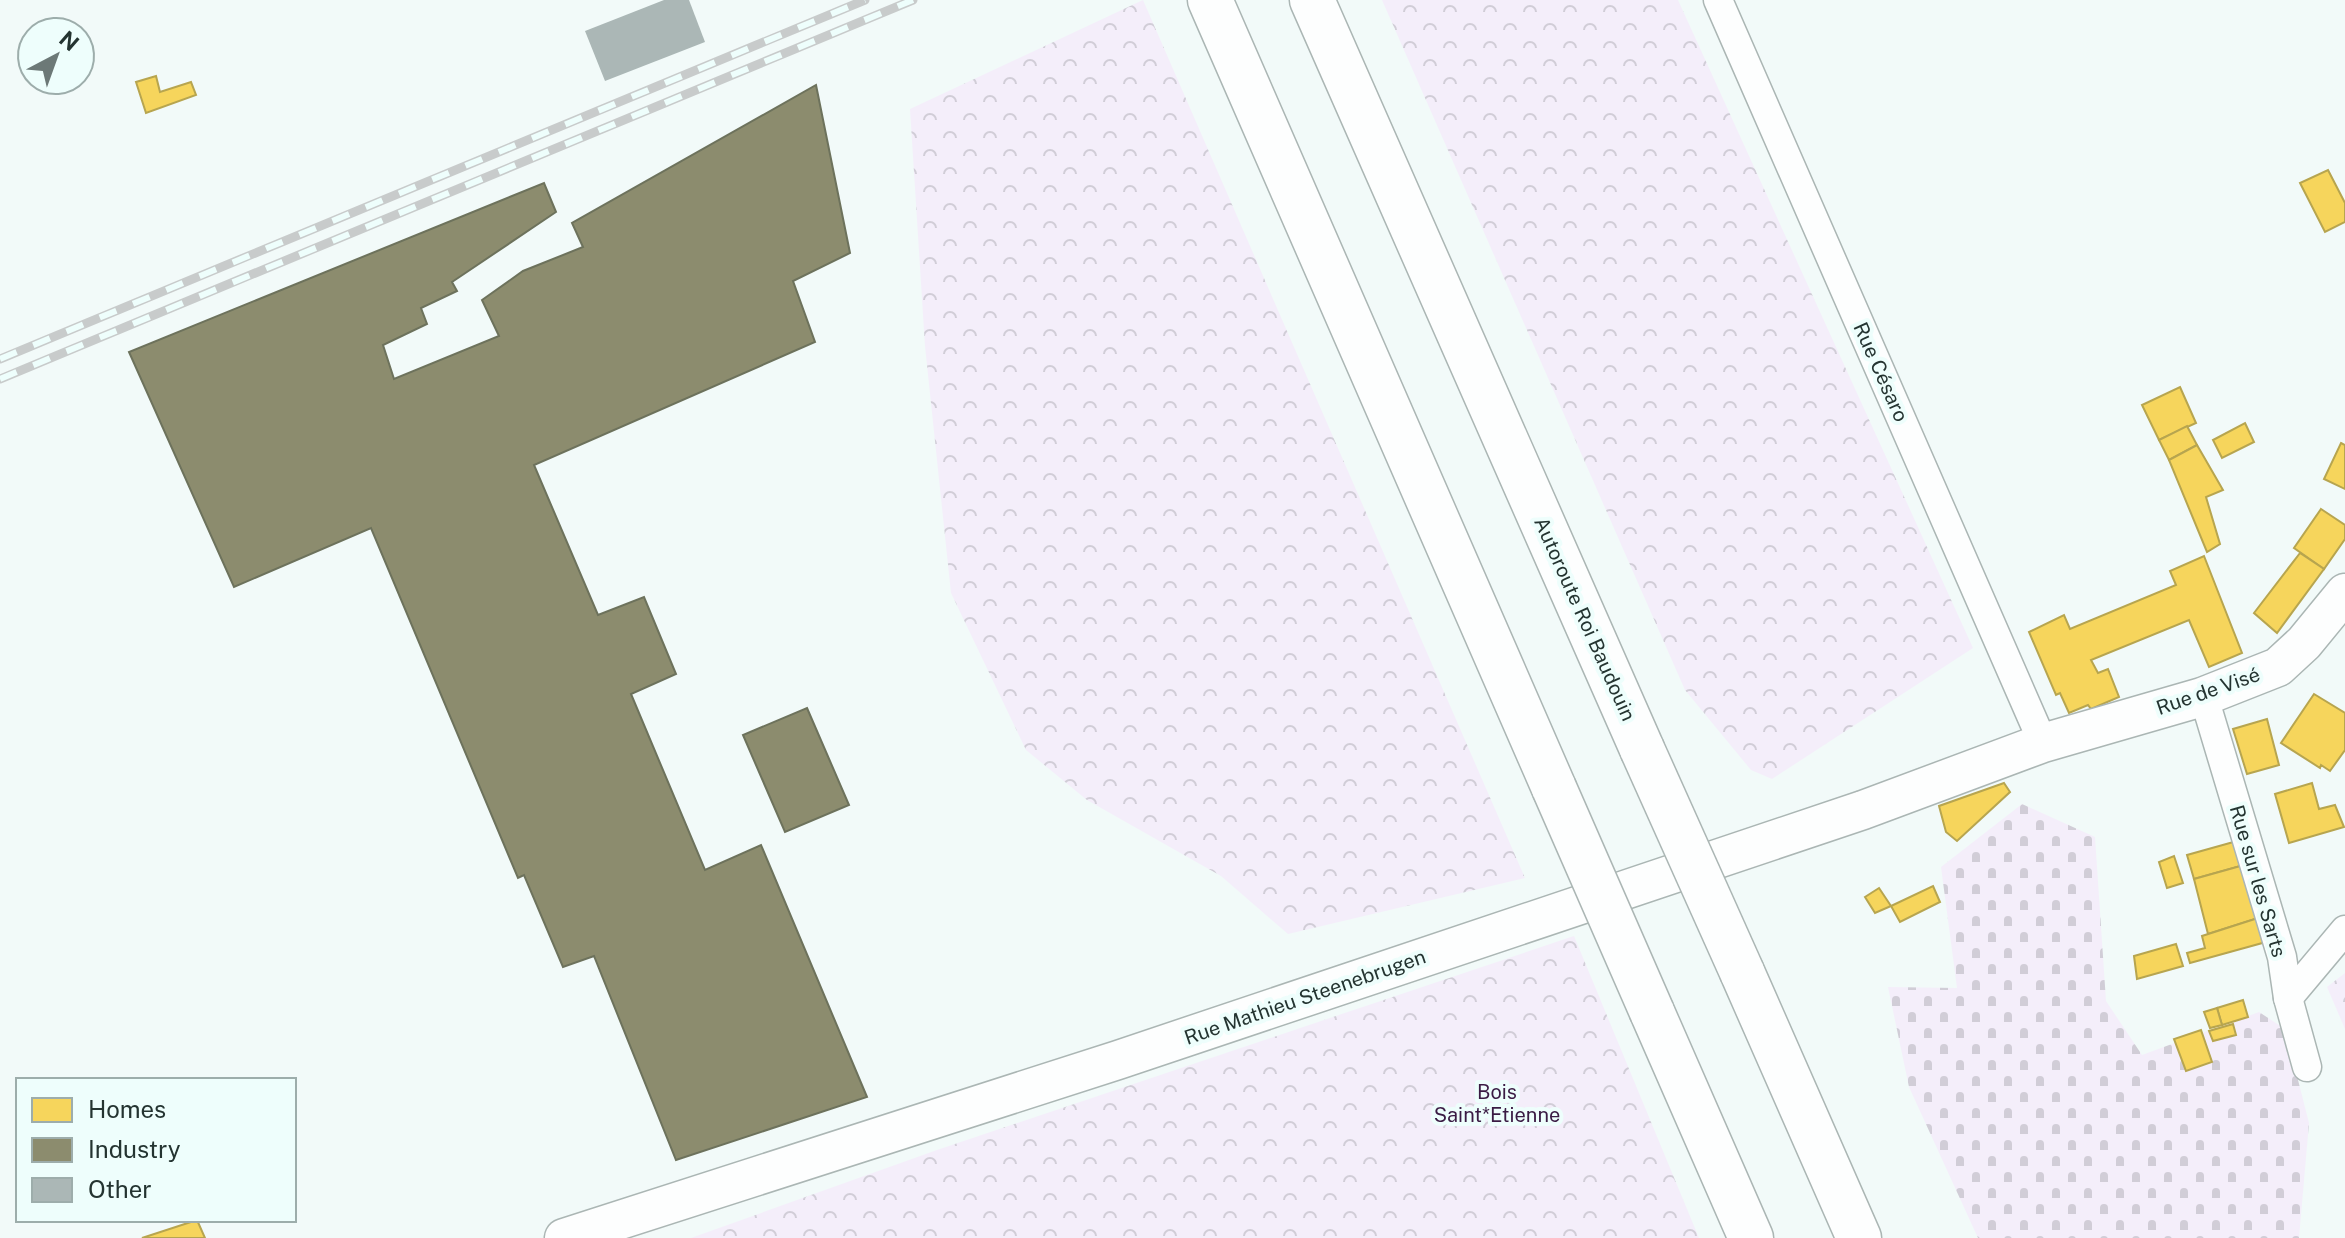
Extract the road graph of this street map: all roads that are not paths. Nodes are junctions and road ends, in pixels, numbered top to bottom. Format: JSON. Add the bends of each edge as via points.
{"nodes":[{"id":1,"x":1210,"y":0,"type":"edge"},
{"id":2,"x":1718,"y":0,"type":"edge"},
{"id":3,"x":1318,"y":14,"type":"edge"},
{"id":4,"x":2345,"y":593,"type":"edge"},
{"id":5,"x":2202,"y":697,"type":"junction"},
{"id":6,"x":2043,"y":743,"type":"junction"},
{"id":7,"x":2345,"y":930,"type":"edge"},
{"id":8,"x":2288,"y":998,"type":"junction"},
{"id":9,"x":2307,"y":1067,"type":"dead end"},
{"id":10,"x":564,"y":1238,"type":"edge"},
{"id":11,"x":1751,"y":1238,"type":"edge"},
{"id":12,"x":1859,"y":1238,"type":"edge"}],
"edges":[{"from":1,"to":11,"type":"highway","bridge":true},
{"from":2,"to":6,"type":"street","name":"Rue Césaro"},
{"from":3,"to":12,"type":"highway","name":"Autoroute Roi Baudouin","bridge":true},
{"from":4,"to":5,"type":"street","name":"Rue de Visé","via":[[2278,667]]},
{"from":5,"to":6,"type":"street","name":"Rue de Visé"},
{"from":5,"to":8,"type":"street","name":"Rue sur les Sarts","via":[[2282,957]]},
{"from":6,"to":10,"type":"street","name":"Rue Mathieu Steenebrugen","via":[[1863,810],[1148,1050]]},
{"from":7,"to":8,"type":"street"},
{"from":8,"to":9,"type":"street","name":"Rue sur les Sarts"}]}
